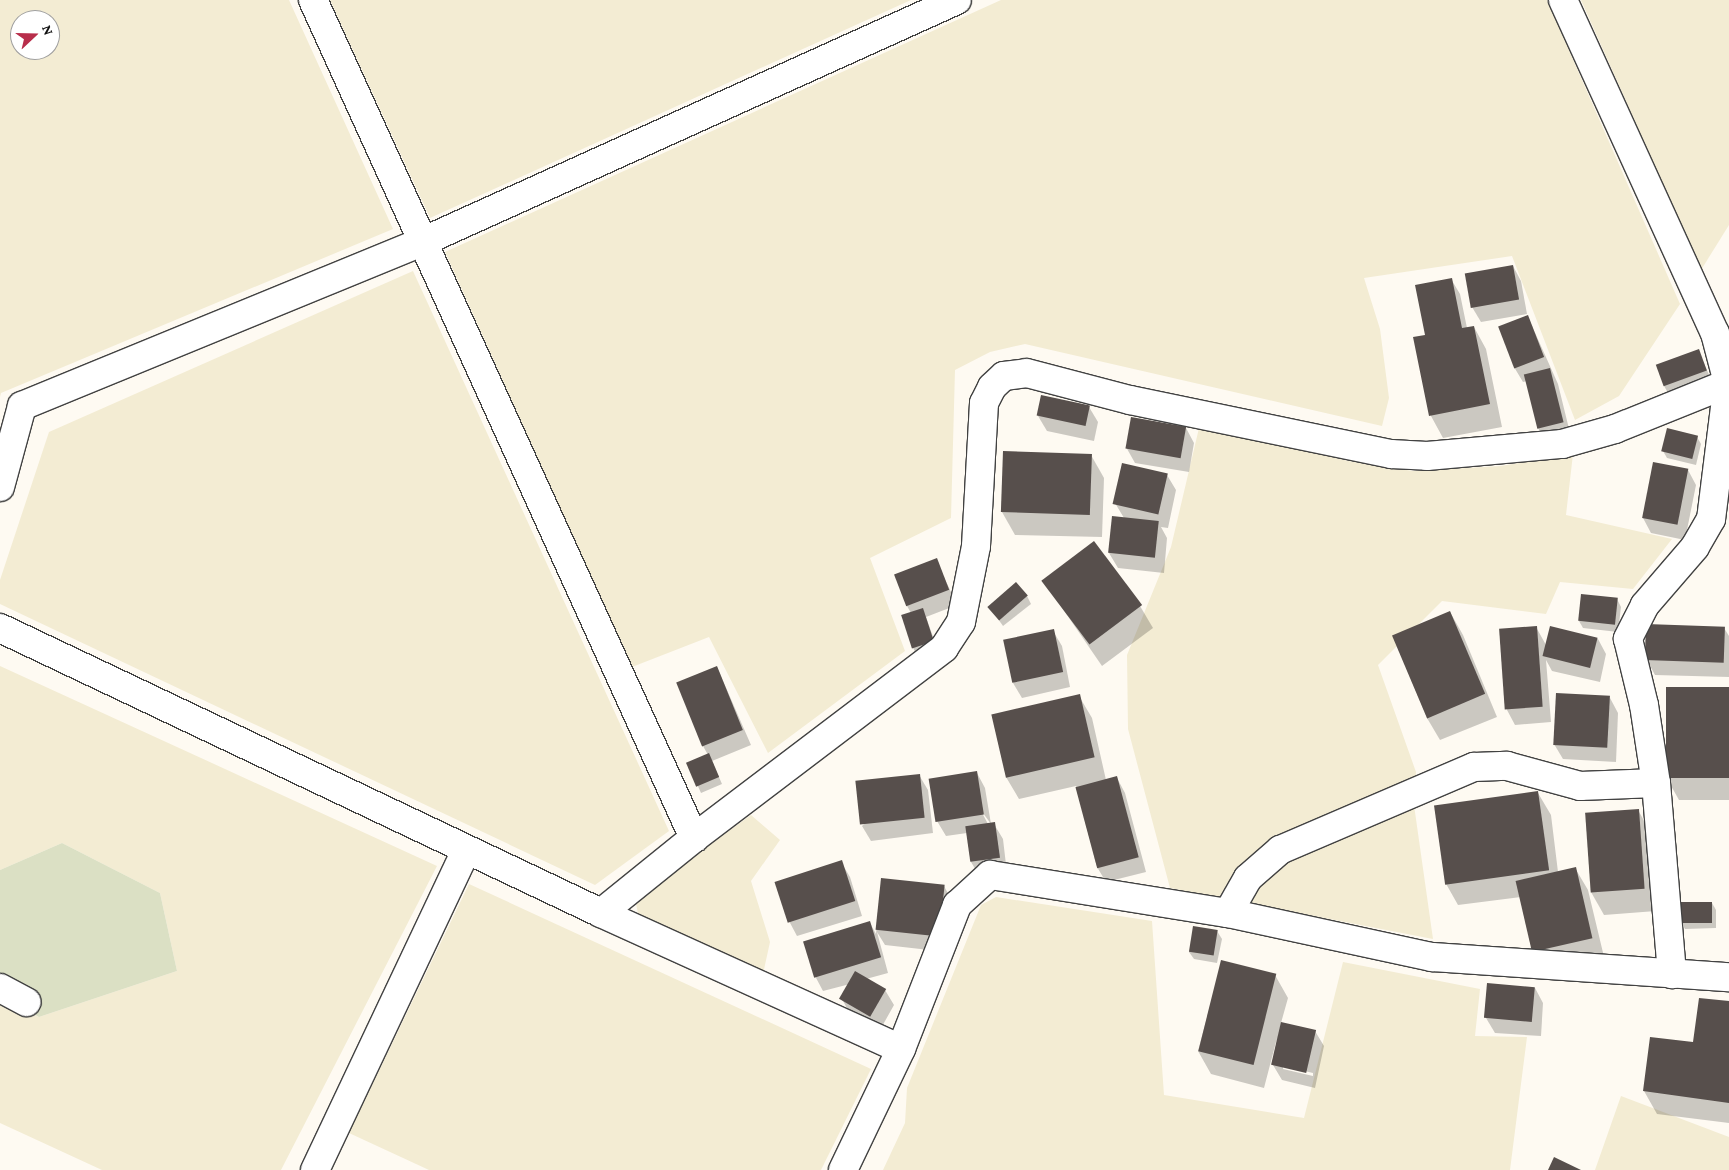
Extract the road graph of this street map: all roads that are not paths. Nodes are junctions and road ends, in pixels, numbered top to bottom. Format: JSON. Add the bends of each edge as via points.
{"nodes":[{"id":1,"x":313,"y":0,"type":"edge"},
{"id":2,"x":957,"y":0,"type":"edge"},
{"id":3,"x":1564,"y":0,"type":"edge"},
{"id":4,"x":422,"y":242,"type":"junction"},
{"id":5,"x":1729,"y":383,"type":"edge"},
{"id":6,"x":0,"y":487,"type":"edge"},
{"id":7,"x":0,"y":628,"type":"edge"},
{"id":8,"x":1656,"y":783,"type":"junction"},
{"id":9,"x":694,"y":838,"type":"junction"},
{"id":10,"x":466,"y":850,"type":"junction"},
{"id":11,"x":600,"y":913,"type":"junction"},
{"id":12,"x":1228,"y":914,"type":"junction"},
{"id":13,"x":1672,"y":974,"type":"junction"},
{"id":14,"x":1729,"y":977,"type":"edge"},
{"id":15,"x":0,"y":988,"type":"edge"},
{"id":16,"x":26,"y":1002,"type":"dead end"},
{"id":17,"x":901,"y":1050,"type":"junction"},
{"id":18,"x":315,"y":1170,"type":"edge"},
{"id":19,"x":843,"y":1170,"type":"edge"}],
"edges":[{"from":1,"to":4,"type":"street"},
{"from":2,"to":4,"type":"street"},
{"from":3,"to":5,"type":"street","via":[[1715,333]]},
{"from":4,"to":6,"type":"street","via":[[22,406]]},
{"from":4,"to":9,"type":"street"},
{"from":5,"to":8,"type":"street","via":[[1711,519],[1695,546],[1645,605],[1628,640],[1644,705]]},
{"from":5,"to":9,"type":"street","via":[[1615,429],[1562,444],[1427,456],[1372,450],[1130,400],[1027,373],[1004,376],[992,387],[984,403],[976,546],[961,622],[944,648]]},
{"from":7,"to":10,"type":"street"},
{"from":8,"to":12,"type":"street","via":[[1580,786],[1507,766],[1474,767],[1280,850],[1248,878]]},
{"from":8,"to":13,"type":"street"},
{"from":9,"to":11,"type":"street"},
{"from":10,"to":11,"type":"street"},
{"from":10,"to":18,"type":"street"},
{"from":11,"to":17,"type":"street"},
{"from":12,"to":13,"type":"street","via":[[1432,957]]},
{"from":12,"to":17,"type":"street","via":[[990,875],[957,905]]},
{"from":13,"to":14,"type":"street"},
{"from":15,"to":16,"type":"street"},
{"from":17,"to":19,"type":"street"}]}
